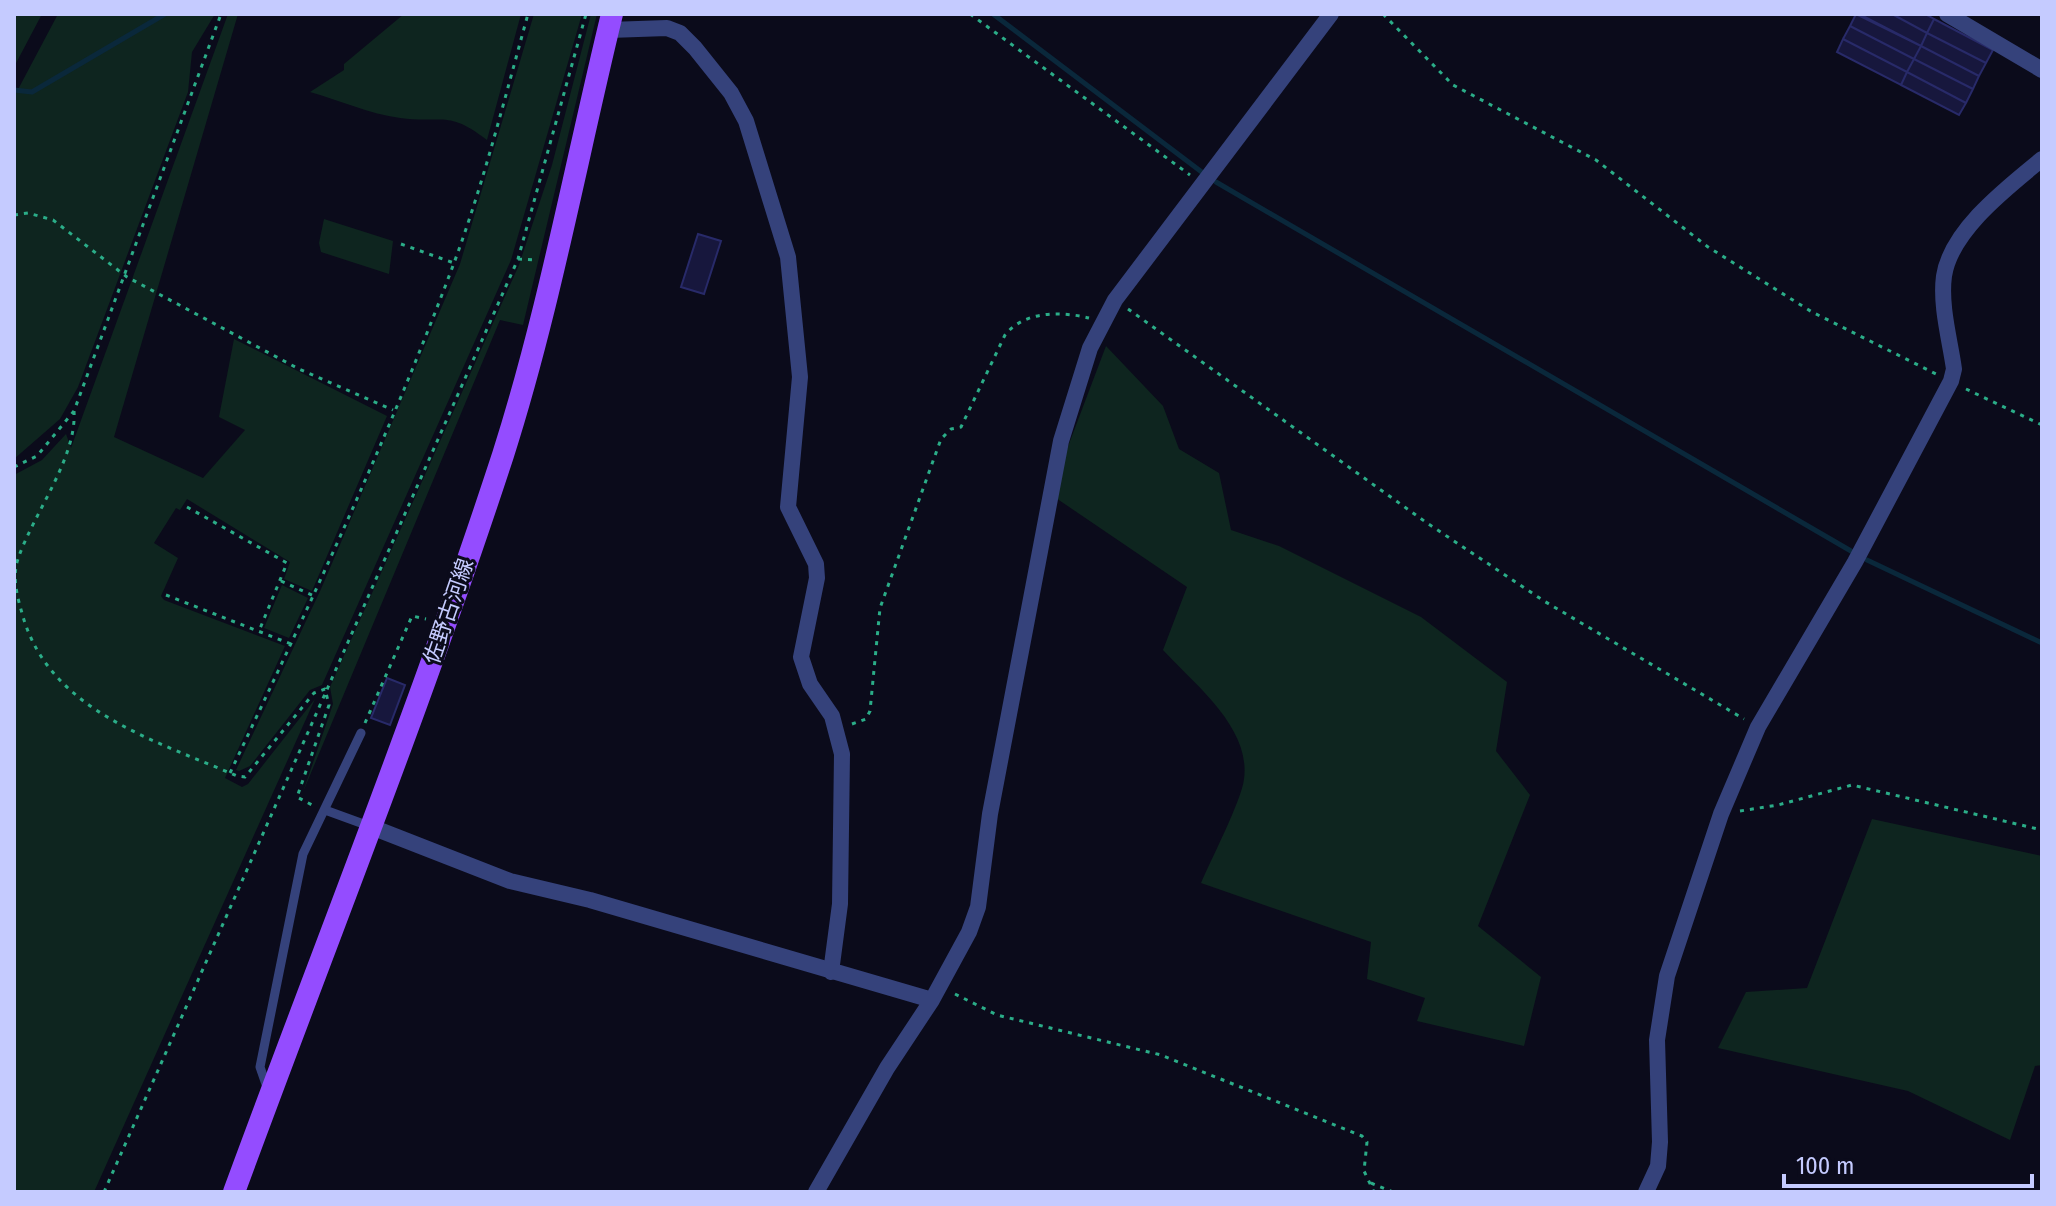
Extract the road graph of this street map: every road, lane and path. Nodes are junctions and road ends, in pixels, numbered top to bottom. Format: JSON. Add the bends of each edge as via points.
{"nodes":[{"id":1,"x":221,"y":14,"type":"edge"},
{"id":2,"x":528,"y":14,"type":"edge"},
{"id":3,"x":586,"y":14,"type":"edge"},
{"id":4,"x":970,"y":14,"type":"edge"},
{"id":5,"x":1331,"y":14,"type":"edge"},
{"id":6,"x":1383,"y":14,"type":"edge"},
{"id":7,"x":1947,"y":14,"type":"edge"},
{"id":8,"x":610,"y":22,"type":"edge"},
{"id":9,"x":2042,"y":70,"type":"edge"},
{"id":10,"x":2042,"y":159,"type":"edge"},
{"id":11,"x":1202,"y":185,"type":"junction"},
{"id":12,"x":14,"y":215,"type":"edge"},
{"id":13,"x":401,"y":244,"type":"dead end"},
{"id":14,"x":518,"y":259,"type":"junction"},
{"id":15,"x":541,"y":260,"type":"dead end"},
{"id":16,"x":454,"y":263,"type":"junction"},
{"id":17,"x":127,"y":277,"type":"junction"},
{"id":18,"x":1115,"y":300,"type":"junction"},
{"id":19,"x":1102,"y":321,"type":"junction"},
{"id":20,"x":1951,"y":381,"type":"junction"},
{"id":21,"x":393,"y":410,"type":"junction"},
{"id":22,"x":74,"y":411,"type":"junction"},
{"id":23,"x":2042,"y":425,"type":"edge"},
{"id":24,"x":14,"y":467,"type":"edge"},
{"id":25,"x":187,"y":507,"type":"dead end"},
{"id":26,"x":280,"y":581,"type":"junction"},
{"id":27,"x":166,"y":595,"type":"dead end"},
{"id":28,"x":314,"y":596,"type":"junction"},
{"id":29,"x":433,"y":622,"type":"dead end"},
{"id":30,"x":259,"y":631,"type":"junction"},
{"id":31,"x":291,"y":644,"type":"junction"},
{"id":32,"x":325,"y":689,"type":"junction"},
{"id":33,"x":1758,"y":727,"type":"junction"},
{"id":34,"x":837,"y":728,"type":"junction"},
{"id":35,"x":361,"y":733,"type":"joint"},
{"id":36,"x":230,"y":773,"type":"junction"},
{"id":37,"x":325,"y":810,"type":"junction"},
{"id":38,"x":1721,"y":814,"type":"junction"},
{"id":39,"x":369,"y":826,"type":"junction"},
{"id":40,"x":2042,"y":830,"type":"edge"},
{"id":41,"x":831,"y":972,"type":"junction"},
{"id":42,"x":936,"y":993,"type":"junction"},
{"id":43,"x":270,"y":1093,"type":"junction"},
{"id":44,"x":1369,"y":1183,"type":"junction"},
{"id":45,"x":104,"y":1192,"type":"edge"},
{"id":46,"x":234,"y":1192,"type":"edge"},
{"id":47,"x":816,"y":1192,"type":"edge"},
{"id":48,"x":1374,"y":1192,"type":"edge"},
{"id":49,"x":1393,"y":1192,"type":"edge"},
{"id":50,"x":1646,"y":1192,"type":"edge"}],
"edges":[{"from":1,"to":17,"type":"path"},
{"from":2,"to":16,"type":"path"},
{"from":3,"to":14,"type":"path"},
{"from":4,"to":11,"type":"path"},
{"from":5,"to":11,"type":"street"},
{"from":6,"to":20,"type":"path","via":[[1453,85],[1596,160],[1708,247],[1812,312]]},
{"from":7,"to":9,"type":"street"},
{"from":8,"to":34,"type":"street","via":[[680,33],[731,93],[753,138],[781,227],[792,287],[800,377],[788,507],[816,564],[817,578],[801,657],[810,684]]},
{"from":8,"to":39,"type":"main road","name":"佐野古河線","via":[[503,454]]},
{"from":10,"to":20,"type":"street","via":[[1994,198],[1950,252],[1944,294]]},
{"from":11,"to":18,"type":"street"},
{"from":12,"to":17,"type":"path","via":[[53,220]]},
{"from":13,"to":16,"type":"path"},
{"from":14,"to":15,"type":"path"},
{"from":14,"to":32,"type":"path"},
{"from":16,"to":21,"type":"path"},
{"from":17,"to":21,"type":"path","via":[[299,369]]},
{"from":17,"to":22,"type":"path"},
{"from":18,"to":19,"type":"street"},
{"from":18,"to":33,"type":"path","via":[[1531,592]]},
{"from":19,"to":34,"type":"path","via":[[1030,316],[1005,335],[961,427],[941,439],[889,577],[877,619],[870,711],[859,723]]},
{"from":19,"to":42,"type":"street","via":[[1061,441],[990,814],[978,907]]},
{"from":20,"to":23,"type":"path"},
{"from":20,"to":33,"type":"street","via":[[1855,562]]},
{"from":21,"to":28,"type":"path"},
{"from":22,"to":24,"type":"path","via":[[37,456]]},
{"from":22,"to":36,"type":"path","via":[[69,443],[17,562],[16,590],[38,658],[77,696],[124,728]]},
{"from":25,"to":26,"type":"path","via":[[287,563]]},
{"from":26,"to":28,"type":"path"},
{"from":26,"to":30,"type":"path"},
{"from":27,"to":30,"type":"path"},
{"from":28,"to":31,"type":"path"},
{"from":29,"to":35,"type":"path","via":[[412,616]]},
{"from":30,"to":31,"type":"path"},
{"from":31,"to":36,"type":"path"},
{"from":32,"to":36,"type":"path","via":[[314,693],[245,777]]},
{"from":32,"to":37,"type":"path","via":[[329,705],[297,797]]},
{"from":32,"to":45,"type":"path"},
{"from":33,"to":38,"type":"street"},
{"from":34,"to":41,"type":"street","via":[[842,853]]},
{"from":35,"to":37,"type":"lane"},
{"from":37,"to":39,"type":"lane"},
{"from":37,"to":43,"type":"lane","via":[[303,854],[290,908],[260,1067]]},
{"from":38,"to":40,"type":"path","via":[[1852,785]]},
{"from":38,"to":50,"type":"street","via":[[1667,976],[1657,1040],[1658,1166]]},
{"from":39,"to":41,"type":"street","via":[[510,881]]},
{"from":39,"to":43,"type":"main road","name":"佐野古河線"},
{"from":41,"to":42,"type":"street"},
{"from":42,"to":44,"type":"path","via":[[997,1015],[1161,1055],[1362,1136],[1367,1142],[1364,1171]]},
{"from":42,"to":47,"type":"street"},
{"from":43,"to":46,"type":"main road","name":"佐野古河線"},
{"from":44,"to":48,"type":"path"},
{"from":44,"to":49,"type":"path"}]}
